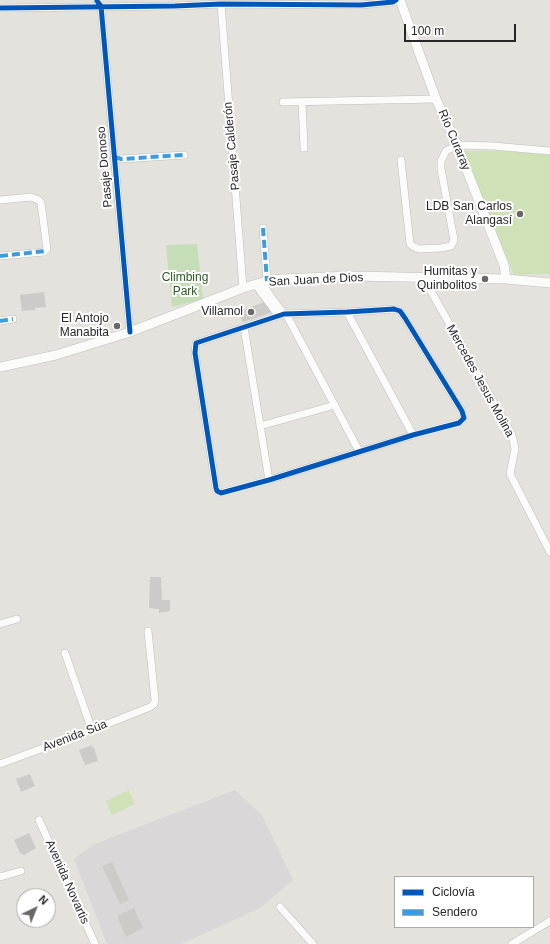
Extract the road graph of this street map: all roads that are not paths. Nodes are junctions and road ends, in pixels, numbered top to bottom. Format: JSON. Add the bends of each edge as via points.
{"nodes":[{"id":1,"x":396,"y":0,"type":"edge"},
{"id":2,"x":400,"y":0,"type":"edge"},
{"id":3,"x":360,"y":2,"type":"edge"},
{"id":4,"x":99,"y":3,"type":"edge"},
{"id":5,"x":175,"y":3,"type":"edge"},
{"id":6,"x":221,"y":4,"type":"junction"},
{"id":7,"x":0,"y":8,"type":"edge"},
{"id":8,"x":436,"y":99,"type":"junction"},
{"id":9,"x":282,"y":102,"type":"dead end"},
{"id":10,"x":302,"y":102,"type":"junction"},
{"id":11,"x":457,"y":145,"type":"junction"},
{"id":12,"x":304,"y":148,"type":"dead end"},
{"id":13,"x":550,"y":151,"type":"edge"},
{"id":14,"x":184,"y":156,"type":"dead end"},
{"id":15,"x":114,"y":157,"type":"junction"},
{"id":16,"x":401,"y":160,"type":"dead end"},
{"id":17,"x":0,"y":200,"type":"edge"},
{"id":18,"x":263,"y":228,"type":"dead end"},
{"id":19,"x":0,"y":256,"type":"edge"},
{"id":20,"x":422,"y":277,"type":"junction"},
{"id":21,"x":506,"y":279,"type":"junction"},
{"id":22,"x":261,"y":283,"type":"junction"},
{"id":23,"x":550,"y":283,"type":"edge"},
{"id":24,"x":243,"y":288,"type":"junction"},
{"id":25,"x":347,"y":312,"type":"junction"},
{"id":26,"x":283,"y":314,"type":"junction"},
{"id":27,"x":13,"y":319,"type":"dead end"},
{"id":28,"x":0,"y":321,"type":"edge"},
{"id":29,"x":244,"y":327,"type":"junction"},
{"id":30,"x":130,"y":332,"type":"junction"},
{"id":31,"x":0,"y":367,"type":"edge"},
{"id":32,"x":335,"y":405,"type":"junction"},
{"id":33,"x":260,"y":426,"type":"junction"},
{"id":34,"x":413,"y":435,"type":"junction"},
{"id":35,"x":359,"y":451,"type":"junction"},
{"id":36,"x":269,"y":480,"type":"junction"},
{"id":37,"x":550,"y":552,"type":"edge"},
{"id":38,"x":17,"y":619,"type":"dead end"},
{"id":39,"x":0,"y":624,"type":"edge"},
{"id":40,"x":148,"y":631,"type":"dead end"},
{"id":41,"x":65,"y":653,"type":"dead end"},
{"id":42,"x":92,"y":730,"type":"junction"},
{"id":43,"x":0,"y":763,"type":"edge"},
{"id":44,"x":39,"y":820,"type":"dead end"},
{"id":45,"x":21,"y":871,"type":"dead end"},
{"id":46,"x":0,"y":877,"type":"edge"},
{"id":47,"x":280,"y":907,"type":"dead end"},
{"id":48,"x":550,"y":921,"type":"edge"},
{"id":49,"x":96,"y":944,"type":"edge"},
{"id":50,"x":313,"y":944,"type":"edge"},
{"id":51,"x":512,"y":944,"type":"edge"}],
"edges":[{"from":1,"to":3,"type":"street"},
{"from":2,"to":8,"type":"street","name":"Río Curaray"},
{"from":3,"to":6,"type":"street"},
{"from":4,"to":5,"type":"street"},
{"from":4,"to":7,"type":"street"},
{"from":4,"to":15,"type":"street","name":"Pasaje Donoso"},
{"from":5,"to":6,"type":"street"},
{"from":6,"to":24,"type":"street","name":"Pasaje Calderón"},
{"from":8,"to":10,"type":"street"},
{"from":8,"to":11,"type":"street","name":"Río Curaray"},
{"from":9,"to":10,"type":"street"},
{"from":10,"to":12,"type":"street"},
{"from":11,"to":13,"type":"street"},
{"from":11,"to":16,"type":"street","via":[[446,151],[441,161],[443,184],[454,233],[453,244],[448,247],[419,249],[410,244]]},
{"from":11,"to":21,"type":"street","name":"Río Curaray","via":[[504,264]]},
{"from":14,"to":15,"type":"street","via":[[121,159]]},
{"from":15,"to":30,"type":"street","name":"Pasaje Donoso"},
{"from":17,"to":19,"type":"street","via":[[31,197],[41,203],[47,249],[44,252]]},
{"from":18,"to":22,"type":"street"},
{"from":20,"to":21,"type":"street","name":"San Juan de Dios"},
{"from":20,"to":22,"type":"street","name":"San Juan de Dios","via":[[350,276],[282,279]]},
{"from":20,"to":37,"type":"street","name":"Mercedes Jesus Molina","via":[[512,435],[515,448],[510,474]]},
{"from":21,"to":23,"type":"street","name":"San Juan de Dios"},
{"from":22,"to":24,"type":"street","name":"San Juan de Dios"},
{"from":22,"to":26,"type":"street"},
{"from":24,"to":30,"type":"street","name":"San Juan de Dios"},
{"from":25,"to":26,"type":"street"},
{"from":25,"to":34,"type":"street"},
{"from":25,"to":34,"type":"street","via":[[394,309],[400,311],[462,411],[464,418],[459,423]]},
{"from":26,"to":29,"type":"street"},
{"from":26,"to":32,"type":"street"},
{"from":27,"to":28,"type":"street"},
{"from":29,"to":33,"type":"street"},
{"from":29,"to":36,"type":"street","via":[[200,340],[195,346],[216,488],[221,493]]},
{"from":30,"to":31,"type":"street","name":"San Juan de Dios","via":[[56,355]]},
{"from":32,"to":33,"type":"street"},
{"from":32,"to":35,"type":"street"},
{"from":33,"to":36,"type":"street"},
{"from":34,"to":35,"type":"street"},
{"from":35,"to":36,"type":"street"},
{"from":38,"to":39,"type":"street"},
{"from":40,"to":42,"type":"street","name":"Avenida Súa","via":[[154,704]]},
{"from":41,"to":42,"type":"street"},
{"from":42,"to":43,"type":"street","name":"Avenida Súa"},
{"from":44,"to":49,"type":"street","name":"Avenida Novartis"},
{"from":45,"to":46,"type":"street"},
{"from":47,"to":50,"type":"street"},
{"from":48,"to":51,"type":"street"}]}
